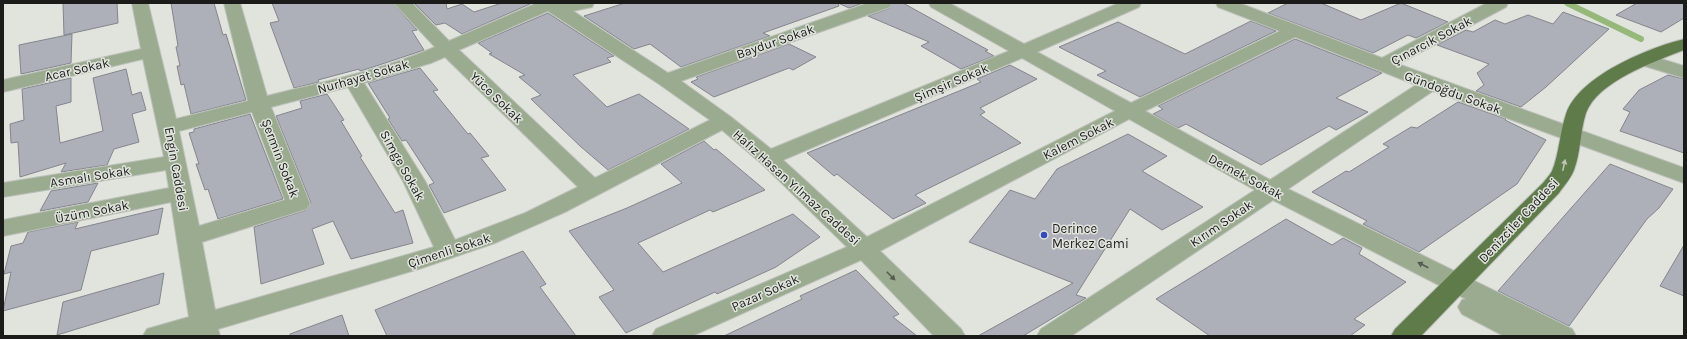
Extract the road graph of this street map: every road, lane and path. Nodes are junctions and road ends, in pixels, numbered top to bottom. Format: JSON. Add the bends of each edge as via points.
{"nodes":[{"id":1,"x":140,"y":3,"type":"edge"},
{"id":2,"x":232,"y":3,"type":"edge"},
{"id":3,"x":402,"y":3,"type":"edge"},
{"id":4,"x":586,"y":3,"type":"edge"},
{"id":5,"x":884,"y":3,"type":"edge"},
{"id":6,"x":924,"y":3,"type":"edge"},
{"id":7,"x":937,"y":3,"type":"edge"},
{"id":8,"x":1133,"y":3,"type":"edge"},
{"id":9,"x":1224,"y":3,"type":"edge"},
{"id":10,"x":1500,"y":3,"type":"edge"},
{"id":11,"x":552,"y":6,"type":"edge"},
{"id":12,"x":1294,"y":31,"type":"junction"},
{"id":13,"x":1684,"y":44,"type":"edge"},
{"id":14,"x":447,"y":49,"type":"junction"},
{"id":15,"x":150,"y":52,"type":"junction"},
{"id":16,"x":1019,"y":53,"type":"junction"},
{"id":17,"x":1645,"y":60,"type":"junction"},
{"id":18,"x":1382,"y":65,"type":"junction"},
{"id":19,"x":1684,"y":72,"type":"edge"},
{"id":20,"x":353,"y":80,"type":"junction"},
{"id":21,"x":666,"y":80,"type":"junction"},
{"id":22,"x":1431,"y":84,"type":"junction"},
{"id":23,"x":3,"y":86,"type":"edge"},
{"id":24,"x":259,"y":103,"type":"junction"},
{"id":25,"x":1125,"y":114,"type":"junction"},
{"id":26,"x":724,"y":122,"type":"junction"},
{"id":27,"x":169,"y":127,"type":"junction"},
{"id":28,"x":1571,"y":135,"type":"junction"},
{"id":29,"x":769,"y":158,"type":"junction"},
{"id":30,"x":176,"y":162,"type":"junction"},
{"id":31,"x":1684,"y":176,"type":"edge"},
{"id":32,"x":593,"y":189,"type":"junction"},
{"id":33,"x":3,"y":190,"type":"edge"},
{"id":34,"x":180,"y":193,"type":"junction"},
{"id":35,"x":1267,"y":193,"type":"junction"},
{"id":36,"x":4,"y":230,"type":"edge"},
{"id":37,"x":190,"y":236,"type":"junction"},
{"id":38,"x":864,"y":249,"type":"junction"},
{"id":39,"x":448,"y":252,"type":"junction"},
{"id":40,"x":1452,"y":288,"type":"junction"},
{"id":41,"x":204,"y":330,"type":"edge"},
{"id":42,"x":157,"y":336,"type":"edge"},
{"id":43,"x":666,"y":336,"type":"edge"},
{"id":44,"x":951,"y":336,"type":"edge"},
{"id":45,"x":1051,"y":336,"type":"edge"},
{"id":46,"x":1405,"y":336,"type":"edge"},
{"id":47,"x":1527,"y":336,"type":"edge"},
{"id":48,"x":1562,"y":336,"type":"edge"}],
"edges":[{"from":1,"to":15,"type":"street","name":"Engin Caddesi"},
{"from":2,"to":24,"type":"street","name":"Şermin Sokak"},
{"from":3,"to":14,"type":"street","name":"Yüce Sokak"},
{"from":4,"to":11,"type":"street","name":"Nurhayat Sokak"},
{"from":5,"to":21,"type":"street","name":"Baydur Sokak"},
{"from":6,"to":16,"type":"street","name":"Dernek Sokak"},
{"from":7,"to":16,"type":"street","name":"Dernek Sokak"},
{"from":8,"to":16,"type":"street","name":"Şimşir Sokak"},
{"from":9,"to":12,"type":"street","name":"Gündoğdu Sokak"},
{"from":10,"to":18,"type":"street","name":"Çınarcık Sokak"},
{"from":11,"to":14,"type":"street","name":"Nurhayat Sokak"},
{"from":11,"to":21,"type":"street","name":"Hafız Hasan Yılmaz Caddesi"},
{"from":12,"to":18,"type":"street","name":"Gündoğdu Sokak"},
{"from":12,"to":25,"type":"street","name":"Kalem Sokak"},
{"from":13,"to":17,"type":"main road","name":"Denizciler Caddesi"},
{"from":14,"to":20,"type":"street","name":"Nurhayat Sokak","via":[[424,59]]},
{"from":14,"to":32,"type":"street","name":"Yüce Sokak"},
{"from":15,"to":23,"type":"street","name":"Acar Sokak"},
{"from":15,"to":27,"type":"street","name":"Engin Caddesi"},
{"from":16,"to":25,"type":"street","name":"Dernek Sokak"},
{"from":16,"to":29,"type":"street","name":"Şimşir Sokak"},
{"from":17,"to":19,"type":"street"},
{"from":17,"to":28,"type":"main road","name":"Denizciler Caddesi","via":[[1603,81],[1589,94],[1581,103]]},
{"from":18,"to":22,"type":"street","name":"Gündoğdu Sokak"},
{"from":20,"to":24,"type":"street","name":"Nurhayat Sokak"},
{"from":20,"to":39,"type":"street","name":"Simge Sokak","via":[[414,181]]},
{"from":21,"to":26,"type":"street","name":"Hafız Hasan Yılmaz Caddesi"},
{"from":22,"to":28,"type":"street","name":"Gündoğdu Sokak"},
{"from":22,"to":35,"type":"street","name":"Kırım Sokak"},
{"from":24,"to":27,"type":"street","name":"Nurhayat Sokak"},
{"from":24,"to":37,"type":"street","name":"Şermin Sokak","via":[[298,204]]},
{"from":25,"to":35,"type":"street","name":"Dernek Sokak"},
{"from":25,"to":38,"type":"street","name":"Kalem Sokak"},
{"from":26,"to":29,"type":"street","name":"Hafız Hasan Yılmaz Caddesi"},
{"from":26,"to":32,"type":"street","name":"Çimenli Sokak"},
{"from":27,"to":30,"type":"street","name":"Engin Caddesi"},
{"from":28,"to":31,"type":"street","name":"Gündoğdu Sokak"},
{"from":40,"to":28,"type":"main road","name":"Denizciler Caddesi","one_way":true,"via":[[1551,188],[1563,171]]},
{"from":29,"to":38,"type":"street","name":"Hafız Hasan Yılmaz Caddesi"},
{"from":30,"to":33,"type":"street","name":"Asmalı Sokak"},
{"from":30,"to":34,"type":"street","name":"Engin Caddesi"},
{"from":32,"to":39,"type":"street","name":"Çimenli Sokak","via":[[530,221]]},
{"from":34,"to":36,"type":"street","name":"Üzüm Sokak"},
{"from":34,"to":37,"type":"street","name":"Engin Caddesi"},
{"from":35,"to":40,"type":"street","name":"Dernek Sokak"},
{"from":35,"to":45,"type":"street","name":"Kırım Sokak"},
{"from":37,"to":41,"type":"street","name":"Engin Caddesi"},
{"from":38,"to":43,"type":"street","name":"Pazar Sokak"},
{"from":38,"to":44,"type":"street","name":"Hafız Hasan Yılmaz Caddesi","one_way":true},
{"from":39,"to":41,"type":"street","name":"Çimenli Sokak"},
{"from":40,"to":46,"type":"main road","name":"Denizciler Caddesi"},
{"from":40,"to":47,"type":"street","name":"Dernek Sokak"},
{"from":40,"to":48,"type":"street","name":"Dernek Sokak"},
{"from":41,"to":42,"type":"street","name":"Çimenli Sokak"}]}
